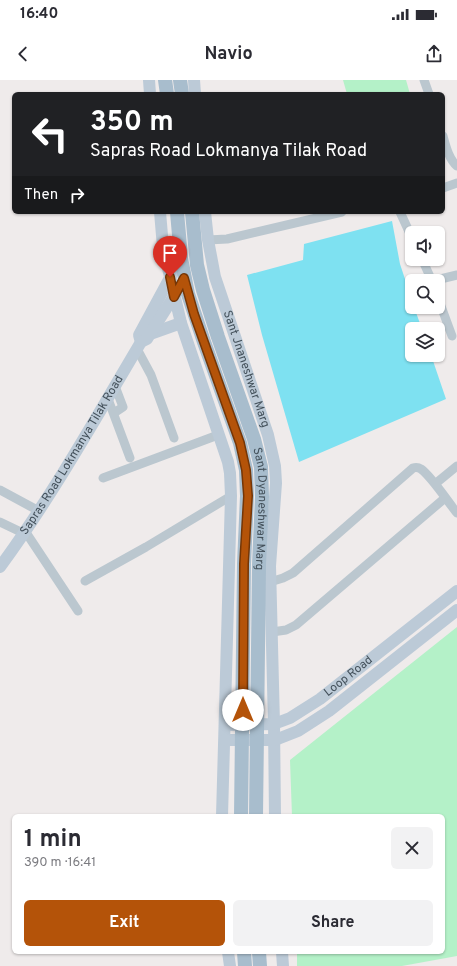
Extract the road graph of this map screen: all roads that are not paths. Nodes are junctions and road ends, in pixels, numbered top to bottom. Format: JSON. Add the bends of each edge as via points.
{"nodes":[{"id":1,"x":149,"y":80,"type":"edge"},
{"id":2,"x":165,"y":80,"type":"edge"},
{"id":3,"x":180,"y":80,"type":"edge"},
{"id":4,"x":194,"y":80,"type":"edge"},
{"id":5,"x":424,"y":80,"type":"edge"},
{"id":6,"x":150,"y":92,"type":"edge"},
{"id":7,"x":167,"y":92,"type":"edge"},
{"id":8,"x":182,"y":92,"type":"edge"},
{"id":9,"x":195,"y":92,"type":"edge"},
{"id":10,"x":428,"y":92,"type":"edge"},
{"id":11,"x":445,"y":142,"type":"edge"},
{"id":12,"x":457,"y":166,"type":"edge"},
{"id":13,"x":457,"y":183,"type":"edge"},
{"id":14,"x":445,"y":187,"type":"edge"},
{"id":15,"x":160,"y":214,"type":"edge"},
{"id":16,"x":177,"y":214,"type":"edge"},
{"id":17,"x":192,"y":214,"type":"edge"},
{"id":18,"x":205,"y":214,"type":"edge"},
{"id":19,"x":333,"y":214,"type":"edge"},
{"id":20,"x":401,"y":214,"type":"edge"},
{"id":21,"x":406,"y":226,"type":"edge"},
{"id":22,"x":210,"y":251,"type":"junction"},
{"id":23,"x":181,"y":258,"type":"junction"},
{"id":24,"x":196,"y":260,"type":"junction"},
{"id":25,"x":457,"y":275,"type":"edge"},
{"id":26,"x":170,"y":277,"type":"junction"},
{"id":27,"x":184,"y":278,"type":"junction"},
{"id":28,"x":445,"y":278,"type":"edge"},
{"id":29,"x":174,"y":297,"type":"junction"},
{"id":30,"x":444,"y":314,"type":"edge"},
{"id":31,"x":180,"y":323,"type":"junction"},
{"id":32,"x":452,"y":336,"type":"dead end"},
{"id":33,"x":142,"y":342,"type":"junction"},
{"id":34,"x":115,"y":386,"type":"junction"},
{"id":35,"x":108,"y":399,"type":"junction"},
{"id":36,"x":114,"y":413,"type":"junction"},
{"id":37,"x":218,"y":435,"type":"junction"},
{"id":38,"x":174,"y":438,"type":"dead end"},
{"id":39,"x":130,"y":458,"type":"dead end"},
{"id":40,"x":457,"y":466,"type":"edge"},
{"id":41,"x":104,"y":478,"type":"dead end"},
{"id":42,"x":435,"y":484,"type":"junction"},
{"id":43,"x":0,"y":490,"type":"edge"},
{"id":44,"x":231,"y":496,"type":"junction"},
{"id":45,"x":445,"y":498,"type":"junction"},
{"id":46,"x":39,"y":510,"type":"junction"},
{"id":47,"x":457,"y":513,"type":"edge"},
{"id":48,"x":0,"y":522,"type":"edge"},
{"id":49,"x":24,"y":532,"type":"junction"},
{"id":50,"x":0,"y":568,"type":"edge"},
{"id":51,"x":85,"y":581,"type":"dead end"},
{"id":52,"x":270,"y":582,"type":"junction"},
{"id":53,"x":457,"y":591,"type":"edge"},
{"id":54,"x":457,"y":610,"type":"edge"},
{"id":55,"x":78,"y":611,"type":"dead end"},
{"id":56,"x":272,"y":632,"type":"junction"},
{"id":57,"x":274,"y":724,"type":"junction"},
{"id":58,"x":225,"y":725,"type":"junction"},
{"id":59,"x":243,"y":725,"type":"junction"},
{"id":60,"x":258,"y":725,"type":"junction"},
{"id":61,"x":224,"y":740,"type":"junction"},
{"id":62,"x":243,"y":740,"type":"junction"},
{"id":63,"x":258,"y":740,"type":"junction"},
{"id":64,"x":275,"y":740,"type":"junction"},
{"id":65,"x":222,"y":814,"type":"edge"},
{"id":66,"x":241,"y":814,"type":"edge"},
{"id":67,"x":256,"y":814,"type":"edge"},
{"id":68,"x":275,"y":814,"type":"edge"},
{"id":69,"x":228,"y":954,"type":"edge"},
{"id":70,"x":244,"y":954,"type":"edge"},
{"id":71,"x":259,"y":954,"type":"edge"},
{"id":72,"x":282,"y":954,"type":"edge"},
{"id":73,"x":230,"y":966,"type":"edge"},
{"id":74,"x":245,"y":966,"type":"edge"},
{"id":75,"x":260,"y":966,"type":"edge"},
{"id":76,"x":283,"y":966,"type":"edge"}],
"edges":[{"from":1,"to":6,"type":"street"},
{"from":2,"to":7,"type":"main road"},
{"from":3,"to":8,"type":"main road"},
{"from":4,"to":9,"type":"street"},
{"from":5,"to":10,"type":"street"},
{"from":11,"to":12,"type":"street","via":[[452,162]]},
{"from":13,"to":14,"type":"street"},
{"from":15,"to":26,"type":"street","via":[[163,247]]},
{"from":16,"to":23,"type":"main road","name":"Sant Dyaneshwar Marg"},
{"from":17,"to":24,"type":"main road","name":"Sant Dyaneshwar Marg"},
{"from":18,"to":22,"type":"street","name":"Sant Jnaneshwar Marg"},
{"from":19,"to":22,"type":"street","via":[[227,239]]},
{"from":20,"to":21,"type":"street"},
{"from":22,"to":24,"type":"street"},
{"from":22,"to":52,"type":"street","name":"Sant Jnaneshwar Marg","via":[[224,305],[273,452],[276,483]]},
{"from":23,"to":24,"type":"street"},
{"from":23,"to":26,"type":"street","name":"Sapras Road Lokmanya Tilak Road"},
{"from":23,"to":27,"type":"main road","name":"Sant Dyaneshwar Marg"},
{"from":24,"to":27,"type":"street","name":"Sapras Road Lokmanya Tilak Road"},
{"from":24,"to":60,"type":"main road","name":"Sant Dyaneshwar Marg","via":[[209,310],[254,439],[261,467]]},
{"from":25,"to":28,"type":"street"},
{"from":26,"to":29,"type":"street"},
{"from":26,"to":33,"type":"street","name":"Sapras Road Lokmanya Tilak Road","via":[[139,335]]},
{"from":27,"to":29,"type":"street","name":"Sapras Road Lokmanya Tilak Road"},
{"from":27,"to":59,"type":"main road","name":"Sant Dyaneshwar Marg","via":[[240,443],[246,470],[248,496],[244,564]]},
{"from":29,"to":31,"type":"street"},
{"from":29,"to":33,"type":"street","name":"Sapras Road Lokmanya Tilak Road"},
{"from":30,"to":32,"type":"street"},
{"from":31,"to":33,"type":"street"},
{"from":31,"to":37,"type":"street"},
{"from":33,"to":34,"type":"street","name":"Sapras Road Lokmanya Tilak Road"},
{"from":33,"to":38,"type":"street"},
{"from":34,"to":35,"type":"street","name":"Sapras Road Lokmanya Tilak Road"},
{"from":34,"to":36,"type":"street","via":[[123,406]]},
{"from":35,"to":36,"type":"street"},
{"from":35,"to":46,"type":"street","name":"Sapras Road Lokmanya Tilak Road"},
{"from":36,"to":39,"type":"street"},
{"from":37,"to":41,"type":"street"},
{"from":37,"to":44,"type":"street","via":[[230,473]]},
{"from":40,"to":42,"type":"street"},
{"from":42,"to":45,"type":"street"},
{"from":42,"to":52,"type":"street","via":[[422,469],[412,468],[293,573]]},
{"from":43,"to":46,"type":"street"},
{"from":44,"to":51,"type":"street"},
{"from":44,"to":58,"type":"street"},
{"from":45,"to":47,"type":"street"},
{"from":45,"to":56,"type":"street","via":[[296,625]]},
{"from":46,"to":49,"type":"street","name":"Sapras Road Lokmanya Tilak Road"},
{"from":48,"to":49,"type":"street"},
{"from":49,"to":50,"type":"street","name":"Sapras Road Lokmanya Tilak Road"},
{"from":49,"to":55,"type":"street"},
{"from":52,"to":56,"type":"street","name":"Sant Jnaneshwar Marg"},
{"from":53,"to":57,"type":"street","name":"Loop Road","via":[[320,699],[290,718]]},
{"from":54,"to":64,"type":"street","name":"Loop Road","via":[[329,711],[298,731]]},
{"from":56,"to":57,"type":"street","name":"Sant Jnaneshwar Marg"},
{"from":57,"to":60,"type":"street","name":"Loop Road"},
{"from":57,"to":64,"type":"street","name":"Sant Jnaneshwar Marg"},
{"from":58,"to":59,"type":"street","name":"Loop Road"},
{"from":58,"to":61,"type":"street"},
{"from":59,"to":60,"type":"street","name":"Loop Road"},
{"from":59,"to":62,"type":"main road","name":"Sant Dyaneshwar Marg"},
{"from":60,"to":63,"type":"main road","name":"Sant Dyaneshwar Marg"},
{"from":61,"to":62,"type":"street","name":"Loop Road"},
{"from":61,"to":65,"type":"street"},
{"from":62,"to":63,"type":"street","name":"Loop Road"},
{"from":62,"to":66,"type":"main road","name":"Sant Dyaneshwar Marg"},
{"from":63,"to":64,"type":"street","name":"Loop Road"},
{"from":63,"to":67,"type":"main road","name":"Sant Dyaneshwar Marg"},
{"from":64,"to":68,"type":"street","name":"Sant Jnaneshwar Marg"},
{"from":69,"to":73,"type":"street"},
{"from":70,"to":74,"type":"main road"},
{"from":71,"to":75,"type":"main road"},
{"from":72,"to":76,"type":"street"}]}
